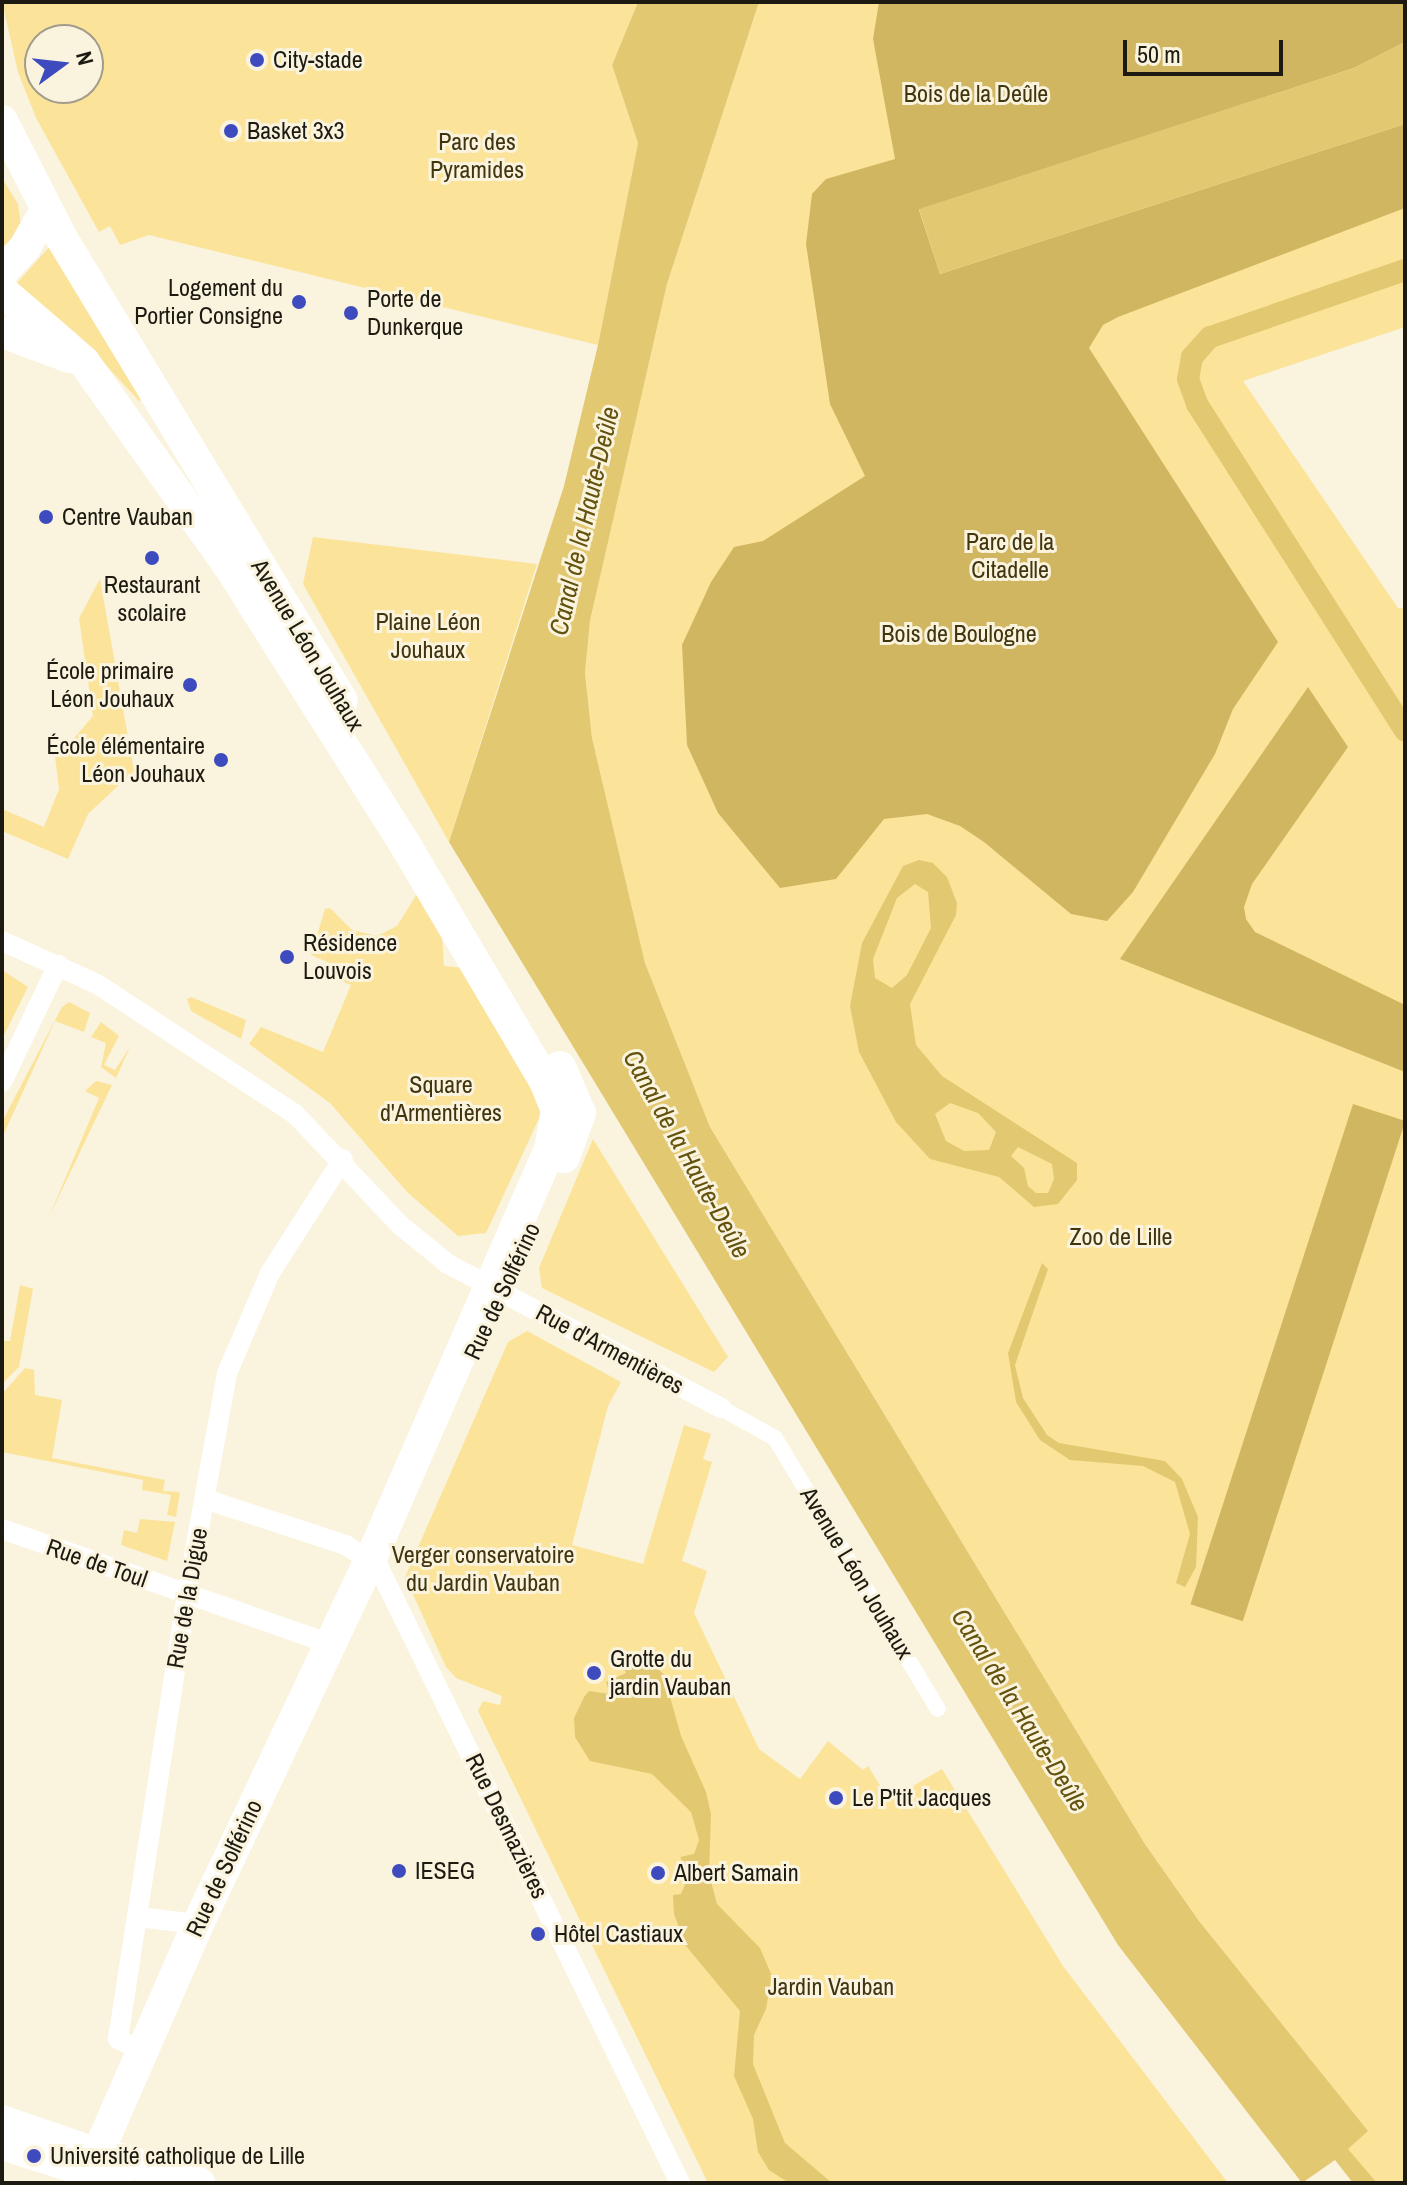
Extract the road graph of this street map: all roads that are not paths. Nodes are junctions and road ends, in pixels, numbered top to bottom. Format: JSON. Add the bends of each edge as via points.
{"nodes":[{"id":1,"x":2,"y":121,"type":"edge"},
{"id":2,"x":2,"y":157,"type":"edge"},
{"id":3,"x":40,"y":198,"type":"junction"},
{"id":4,"x":2,"y":272,"type":"edge"},
{"id":5,"x":2,"y":291,"type":"edge"},
{"id":6,"x":2,"y":332,"type":"edge"},
{"id":7,"x":84,"y":362,"type":"junction"},
{"id":8,"x":2,"y":941,"type":"edge"},
{"id":9,"x":58,"y":965,"type":"junction"},
{"id":10,"x":2,"y":1082,"type":"edge"},
{"id":11,"x":568,"y":1108,"type":"junction"},
{"id":12,"x":343,"y":1159,"type":"junction"},
{"id":13,"x":495,"y":1290,"type":"junction"},
{"id":14,"x":721,"y":1408,"type":"joint"},
{"id":15,"x":775,"y":1438,"type":"joint"},
{"id":16,"x":205,"y":1499,"type":"junction"},
{"id":17,"x":2,"y":1529,"type":"edge"},
{"id":18,"x":371,"y":1558,"type":"junction"},
{"id":19,"x":187,"y":1594,"type":"junction"},
{"id":20,"x":328,"y":1643,"type":"junction"},
{"id":21,"x":938,"y":1709,"type":"dead end"},
{"id":22,"x":137,"y":1917,"type":"junction"},
{"id":23,"x":198,"y":1924,"type":"junction"},
{"id":24,"x":141,"y":2051,"type":"junction"},
{"id":25,"x":2,"y":2119,"type":"edge"},
{"id":26,"x":2,"y":2146,"type":"edge"},
{"id":27,"x":98,"y":2173,"type":"edge"},
{"id":28,"x":199,"y":2183,"type":"edge"},
{"id":29,"x":680,"y":2183,"type":"edge"}],
"edges":[{"from":1,"to":3,"type":"main road","name":"Avenue Léon Jouhaux"},
{"from":2,"to":3,"type":"main road","name":"Avenue Léon Jouhaux"},
{"from":3,"to":4,"type":"main road","via":[[25,247]]},
{"from":3,"to":11,"type":"main road","name":"Avenue Léon Jouhaux"},
{"from":5,"to":7,"type":"main road","name":"Avenue Léon Jouhaux"},
{"from":6,"to":7,"type":"main road"},
{"from":7,"to":11,"type":"main road","name":"Avenue Léon Jouhaux","via":[[222,556],[339,736],[545,1081]]},
{"from":8,"to":9,"type":"street","name":"Rue d'Armentières"},
{"from":9,"to":10,"type":"street"},
{"from":9,"to":12,"type":"street","name":"Rue d'Armentières","via":[[97,984],[295,1114]]},
{"from":11,"to":13,"type":"main road","name":"Rue de Solférino","via":[[575,1134]]},
{"from":12,"to":13,"type":"street","name":"Rue d'Armentières","via":[[413,1237]]},
{"from":12,"to":16,"type":"street","name":"Rue de la Digue","via":[[292,1235],[245,1323],[227,1373]]},
{"from":13,"to":14,"type":"street","name":"Rue d'Armentières"},
{"from":13,"to":18,"type":"main road","name":"Rue de Solférino","via":[[404,1508]]},
{"from":14,"to":15,"type":"street","name":"Rue d'Armentières"},
{"from":15,"to":21,"type":"street","name":"Avenue Léon Jouhaux"},
{"from":16,"to":18,"type":"street"},
{"from":16,"to":19,"type":"street","name":"Rue de la Digue"},
{"from":17,"to":19,"type":"street","name":"Rue de Toul"},
{"from":18,"to":20,"type":"main road","name":"Rue de Solférino"},
{"from":18,"to":29,"type":"street","name":"Rue Desmazières","via":[[392,1590]]},
{"from":19,"to":20,"type":"street","name":"Rue de Toul"},
{"from":19,"to":22,"type":"street","name":"Rue de la Digue"},
{"from":20,"to":23,"type":"main road","name":"Rue de Solférino"},
{"from":22,"to":23,"type":"street"},
{"from":22,"to":24,"type":"street","name":"Rue de la Digue","via":[[118,2039]]},
{"from":23,"to":24,"type":"main road","name":"Rue de Solférino"},
{"from":24,"to":27,"type":"main road","name":"Rue de Solférino"},
{"from":25,"to":27,"type":"main road"},
{"from":26,"to":27,"type":"main road"},
{"from":27,"to":28,"type":"main road"}]}
